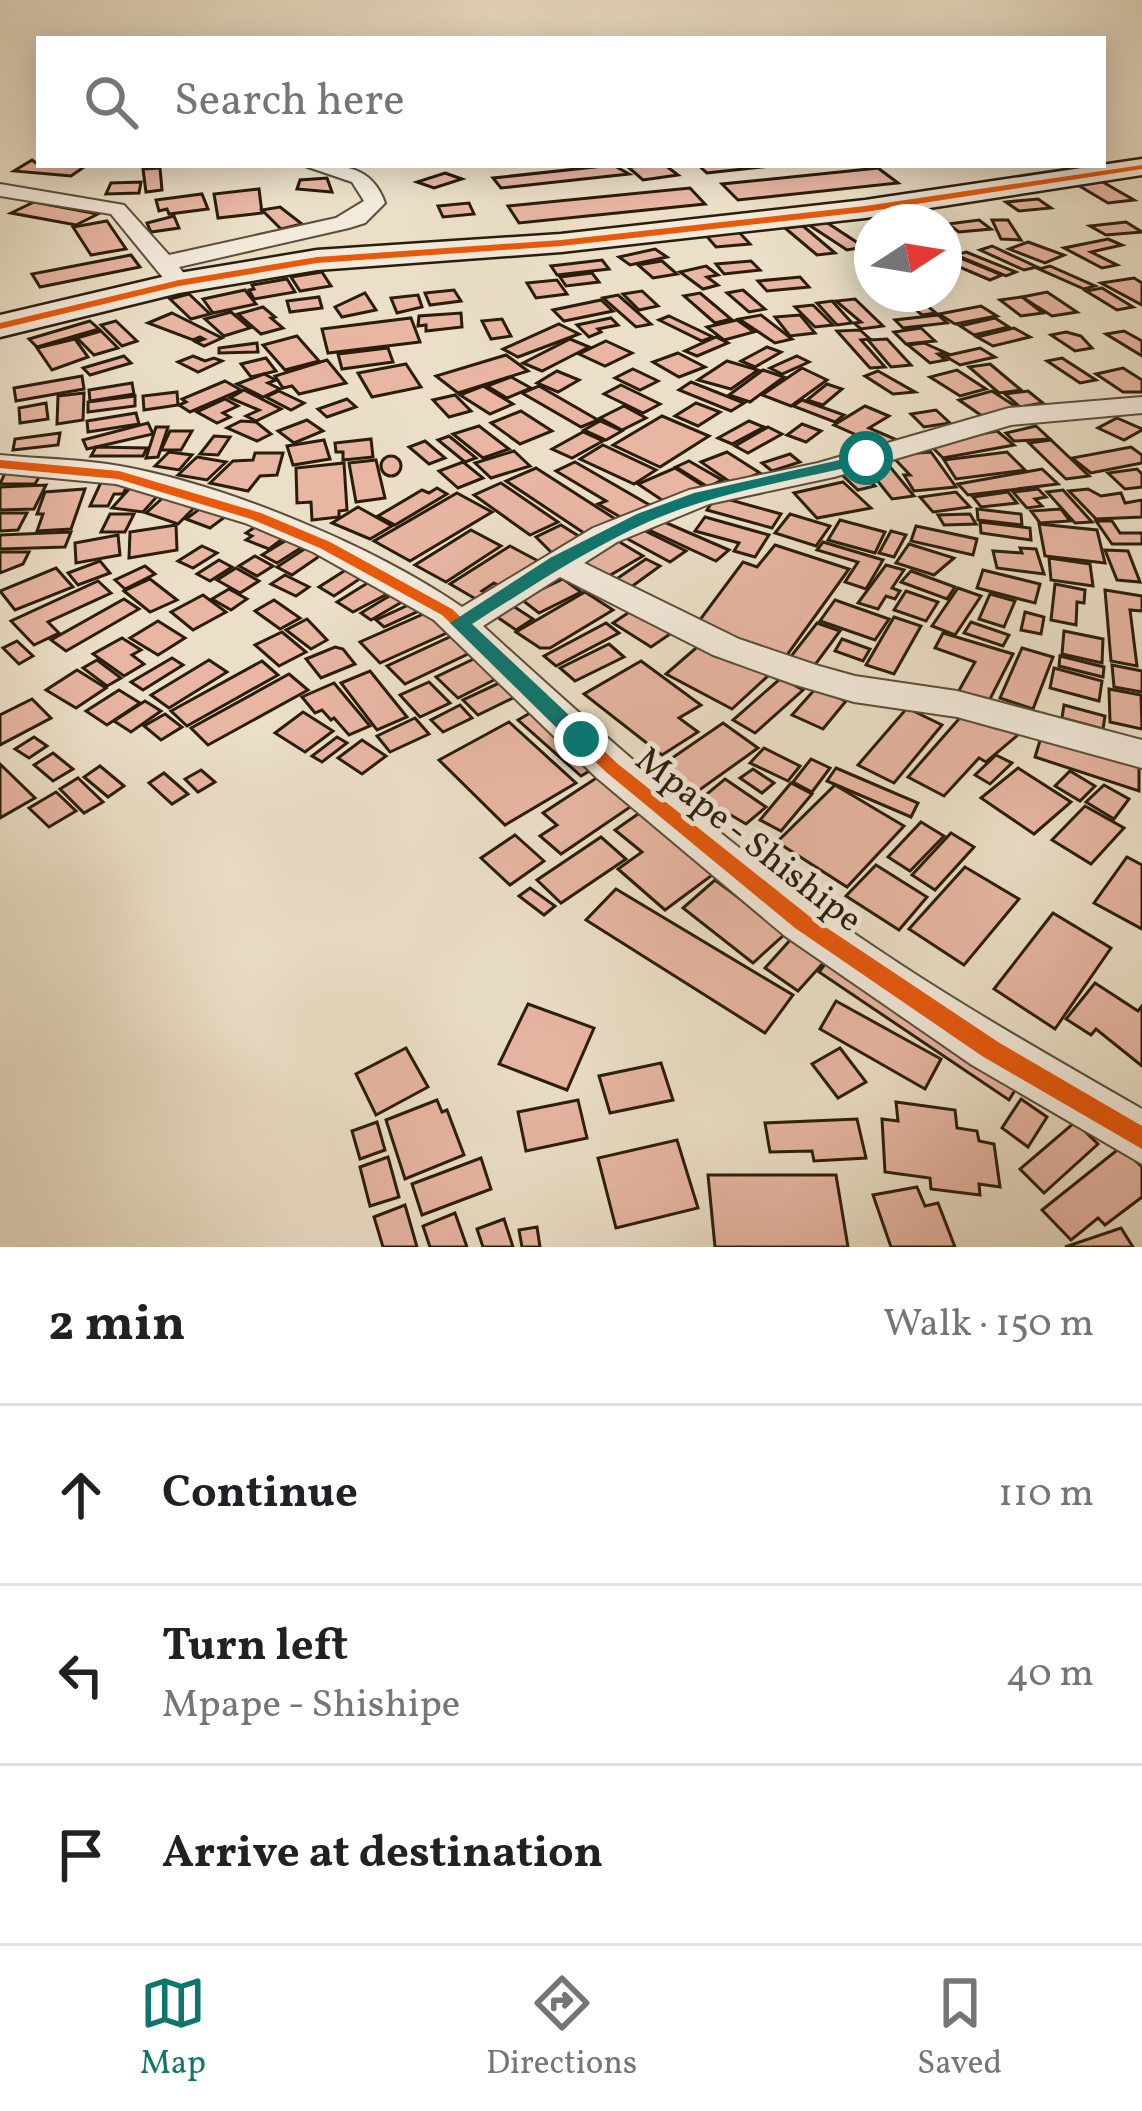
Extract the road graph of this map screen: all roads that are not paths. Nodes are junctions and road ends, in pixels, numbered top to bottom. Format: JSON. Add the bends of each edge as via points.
{"nodes":[{"id":1,"x":1142,"y":167,"type":"edge"},
{"id":2,"x":326,"y":168,"type":"edge"},
{"id":3,"x":0,"y":190,"type":"edge"},
{"id":4,"x":172,"y":273,"type":"junction"},
{"id":5,"x":0,"y":326,"type":"edge"},
{"id":6,"x":1142,"y":405,"type":"edge"},
{"id":7,"x":0,"y":464,"type":"edge"},
{"id":8,"x":556,"y":562,"type":"junction"},
{"id":9,"x":460,"y":623,"type":"junction"},
{"id":10,"x":1142,"y":754,"type":"edge"},
{"id":11,"x":1137,"y":1126,"type":"edge"}],
"edges":[{"from":1,"to":4,"type":"street","via":[[562,243]]},
{"from":2,"to":4,"type":"street","via":[[362,176],[375,203],[341,223]]},
{"from":3,"to":4,"type":"street","via":[[117,209]]},
{"from":4,"to":5,"type":"street"},
{"from":6,"to":8,"type":"street","via":[[1009,417],[700,497]]},
{"from":7,"to":9,"type":"street","name":"Mpape - Shishipe","via":[[119,475],[256,516]]},
{"from":8,"to":9,"type":"street"},
{"from":8,"to":10,"type":"street","via":[[726,647],[806,675],[957,704]]},
{"from":9,"to":11,"type":"street","name":"Mpape - Shishipe","via":[[612,768],[802,922],[990,1049]]}]}
